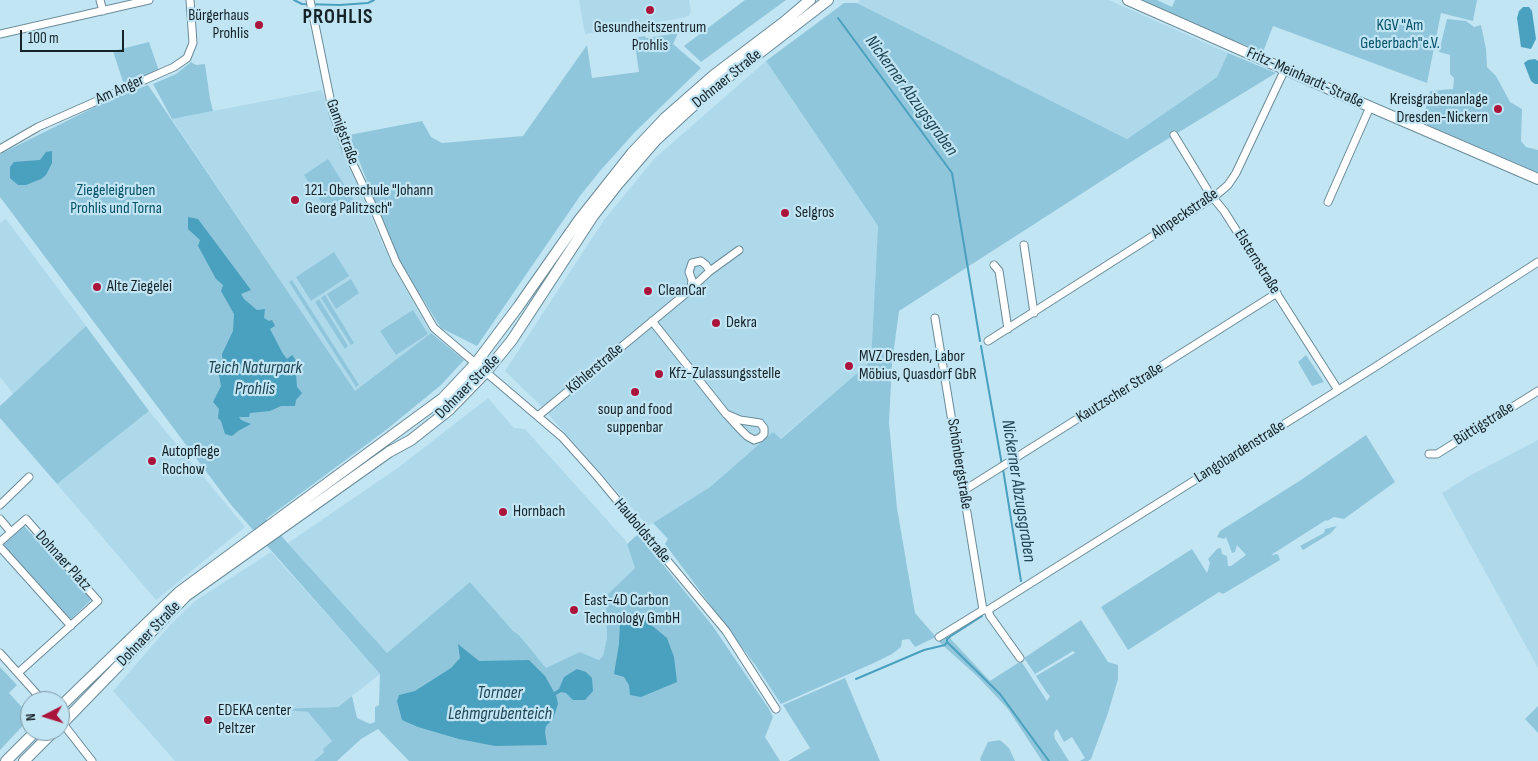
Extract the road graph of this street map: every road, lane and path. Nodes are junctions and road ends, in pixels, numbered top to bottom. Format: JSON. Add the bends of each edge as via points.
{"nodes":[{"id":1,"x":100,"y":0,"type":"edge"},
{"id":2,"x":149,"y":0,"type":"edge"},
{"id":3,"x":190,"y":0,"type":"edge"},
{"id":4,"x":810,"y":0,"type":"edge"},
{"id":5,"x":828,"y":0,"type":"edge"},
{"id":6,"x":1128,"y":0,"type":"edge"},
{"id":7,"x":311,"y":3,"type":"edge"},
{"id":8,"x":103,"y":11,"type":"junction"},
{"id":9,"x":0,"y":34,"type":"edge"},
{"id":10,"x":1285,"y":69,"type":"junction"},
{"id":11,"x":1370,"y":107,"type":"junction"},
{"id":12,"x":1174,"y":135,"type":"dead end"},
{"id":13,"x":0,"y":149,"type":"edge"},
{"id":14,"x":1538,"y":180,"type":"edge"},
{"id":15,"x":1214,"y":197,"type":"junction"},
{"id":16,"x":1328,"y":202,"type":"dead end"},
{"id":17,"x":1024,"y":245,"type":"dead end"},
{"id":18,"x":740,"y":250,"type":"dead end"},
{"id":19,"x":1538,"y":262,"type":"edge"},
{"id":20,"x":994,"y":265,"type":"dead end"},
{"id":21,"x":710,"y":271,"type":"junction"},
{"id":22,"x":691,"y":289,"type":"junction"},
{"id":23,"x":1277,"y":293,"type":"junction"},
{"id":24,"x":1034,"y":313,"type":"junction"},
{"id":25,"x":935,"y":318,"type":"dead end"},
{"id":26,"x":652,"y":321,"type":"junction"},
{"id":27,"x":1008,"y":329,"type":"junction"},
{"id":28,"x":988,"y":341,"type":"dead end"},
{"id":29,"x":476,"y":363,"type":"junction"},
{"id":30,"x":486,"y":372,"type":"junction"},
{"id":31,"x":1338,"y":390,"type":"junction"},
{"id":32,"x":1538,"y":391,"type":"edge"},
{"id":33,"x":726,"y":414,"type":"junction"},
{"id":34,"x":538,"y":416,"type":"junction"},
{"id":35,"x":1429,"y":454,"type":"dead end"},
{"id":36,"x":29,"y":477,"type":"dead end"},
{"id":37,"x":963,"y":491,"type":"junction"},
{"id":38,"x":0,"y":505,"type":"edge"},
{"id":39,"x":0,"y":519,"type":"edge"},
{"id":40,"x":11,"y":532,"type":"junction"},
{"id":41,"x":0,"y":542,"type":"edge"},
{"id":42,"x":0,"y":547,"type":"edge"},
{"id":43,"x":986,"y":610,"type":"junction"},
{"id":44,"x":71,"y":626,"type":"junction"},
{"id":45,"x":939,"y":637,"type":"dead end"},
{"id":46,"x":0,"y":653,"type":"edge"},
{"id":47,"x":1020,"y":658,"type":"dead end"},
{"id":48,"x":18,"y":673,"type":"junction"},
{"id":49,"x":34,"y":691,"type":"edge"},
{"id":50,"x":70,"y":697,"type":"edge"},
{"id":51,"x":776,"y":709,"type":"dead end"},
{"id":52,"x":70,"y":714,"type":"edge"},
{"id":53,"x":70,"y":734,"type":"edge"},
{"id":54,"x":26,"y":741,"type":"edge"},
{"id":55,"x":44,"y":741,"type":"edge"},
{"id":56,"x":6,"y":761,"type":"edge"},
{"id":57,"x":24,"y":761,"type":"edge"},
{"id":58,"x":92,"y":761,"type":"edge"}],
"edges":[{"from":1,"to":8,"type":"street"},
{"from":2,"to":8,"type":"street"},
{"from":3,"to":13,"type":"street","name":"Am Anger","via":[[193,43],[188,58],[38,127]]},
{"from":4,"to":29,"type":"main road","name":"Dohnaer Straße","via":[[714,75],[632,153],[579,220]]},
{"from":5,"to":30,"type":"main road","name":"Dohnaer Straße","via":[[705,95],[646,152],[593,216],[512,340]]},
{"from":6,"to":10,"type":"main road","name":"Fritz-Meinhardt-Straße"},
{"from":7,"to":29,"type":"street","name":"Gamigstraße","via":[[333,113],[396,262],[434,328]]},
{"from":8,"to":9,"type":"street"},
{"from":10,"to":11,"type":"main road","name":"Fritz-Meinhardt-Straße"},
{"from":10,"to":15,"type":"street","name":"Alnpeckstraße","via":[[1236,173]]},
{"from":11,"to":14,"type":"main road","name":"Fritz-Meinhardt-Straße"},
{"from":11,"to":16,"type":"street"},
{"from":12,"to":15,"type":"street","name":"Elsternstraße"},
{"from":15,"to":23,"type":"street","name":"Elsternstraße"},
{"from":15,"to":24,"type":"street","name":"Alnpeckstraße"},
{"from":17,"to":24,"type":"street"},
{"from":18,"to":21,"type":"street","name":"Köhlerstraße"},
{"from":19,"to":31,"type":"street","name":"Langobardenstraße"},
{"from":20,"to":27,"type":"street","via":[[999,271]]},
{"from":21,"to":22,"type":"street","name":"Köhlerstraße"},
{"from":21,"to":22,"type":"street","via":[[701,262],[692,263],[689,272]]},
{"from":22,"to":26,"type":"street","name":"Köhlerstraße"},
{"from":23,"to":31,"type":"street","name":"Elsternstraße"},
{"from":23,"to":37,"type":"street","name":"Kautzscher Straße"},
{"from":24,"to":27,"type":"street","name":"Alnpeckstraße"},
{"from":25,"to":37,"type":"street","name":"Schönbergstraße"},
{"from":26,"to":33,"type":"street"},
{"from":26,"to":34,"type":"street","name":"Köhlerstraße"},
{"from":27,"to":28,"type":"street","name":"Alnpeckstraße"},
{"from":29,"to":30,"type":"street","name":"Gamigstraße"},
{"from":29,"to":50,"type":"main road","name":"Dohnaer Straße","via":[[433,406],[179,592]]},
{"from":30,"to":34,"type":"street","name":"Hauboldstraße"},
{"from":30,"to":52,"type":"main road","name":"Dohnaer Straße","via":[[449,410],[411,440],[388,452],[186,596]]},
{"from":31,"to":43,"type":"street","name":"Langobardenstraße"},
{"from":32,"to":35,"type":"street","name":"Büttigstraße","via":[[1437,454]]},
{"from":33,"to":33,"type":"street","via":[[754,440],[764,434],[760,423]]},
{"from":34,"to":51,"type":"street","name":"Hauboldstraße","via":[[596,475],[726,631]]},
{"from":36,"to":38,"type":"street"},
{"from":37,"to":43,"type":"street","name":"Schönbergstraße"},
{"from":39,"to":40,"type":"street"},
{"from":40,"to":41,"type":"street","name":"Dohnaer Platz"},
{"from":40,"to":44,"type":"street","name":"Dohnaer Platz","via":[[26,519],[98,601]]},
{"from":42,"to":44,"type":"street"},
{"from":43,"to":45,"type":"street","name":"Langobardenstraße"},
{"from":43,"to":47,"type":"street","name":"Schönbergstraße"},
{"from":44,"to":48,"type":"street","name":"Dohnaer Platz"},
{"from":46,"to":48,"type":"street"},
{"from":48,"to":49,"type":"street"},
{"from":53,"to":58,"type":"street"},
{"from":54,"to":56,"type":"main road"},
{"from":55,"to":57,"type":"main road"}]}
